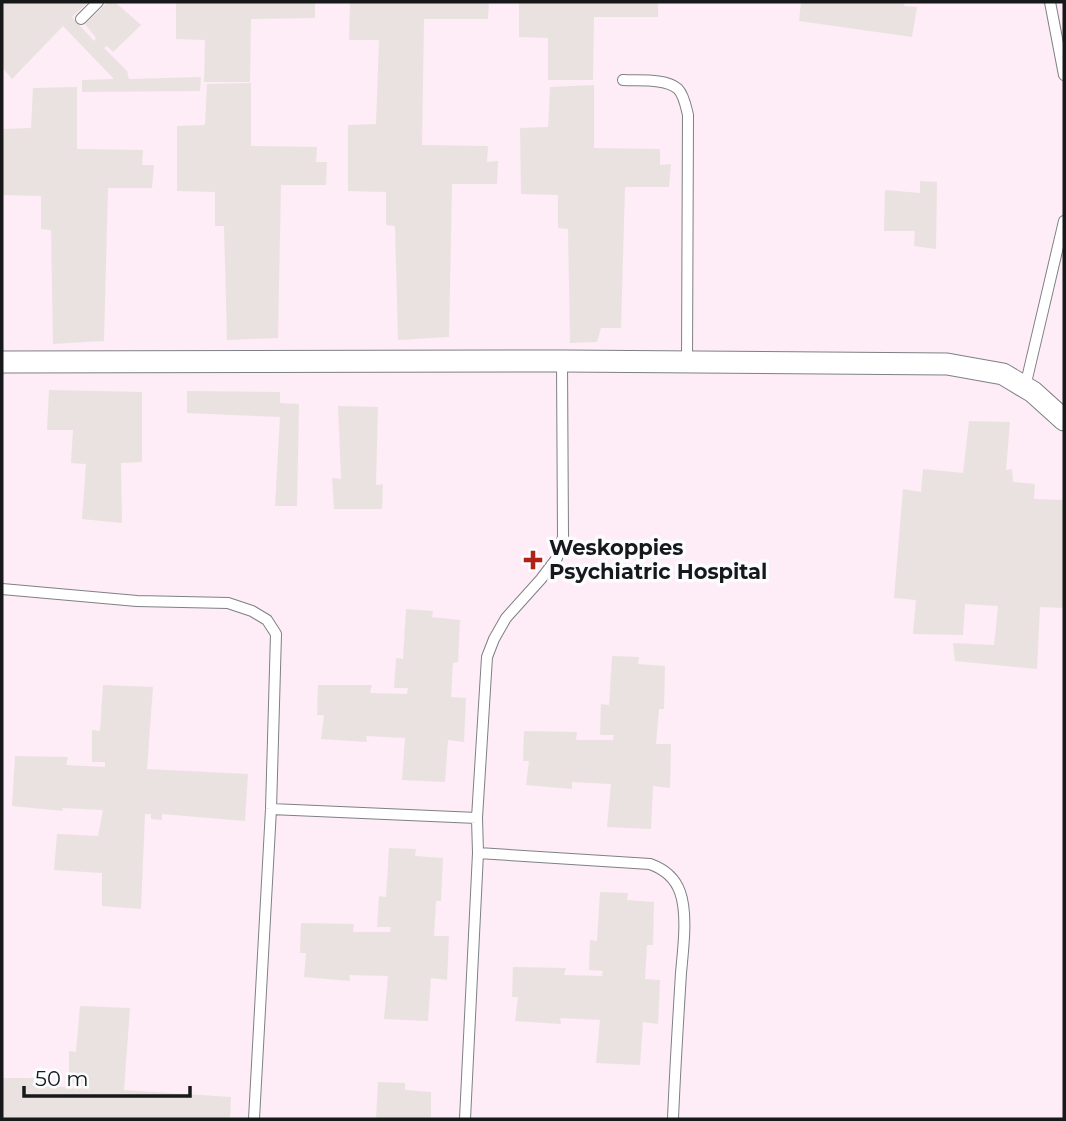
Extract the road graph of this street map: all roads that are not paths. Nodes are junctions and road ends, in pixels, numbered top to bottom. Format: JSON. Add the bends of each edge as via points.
{"nodes":[{"id":1,"x":98,"y":2,"type":"edge"},
{"id":2,"x":1050,"y":2,"type":"edge"},
{"id":3,"x":81,"y":19,"type":"dead end"},
{"id":4,"x":1064,"y":75,"type":"edge"},
{"id":5,"x":623,"y":80,"type":"dead end"},
{"id":6,"x":1064,"y":221,"type":"edge"},
{"id":7,"x":562,"y":361,"type":"junction"},
{"id":8,"x":2,"y":362,"type":"edge"},
{"id":9,"x":688,"y":363,"type":"junction"},
{"id":10,"x":1025,"y":387,"type":"junction"},
{"id":11,"x":1064,"y":420,"type":"edge"},
{"id":12,"x":2,"y":589,"type":"edge"},
{"id":13,"x":271,"y":808,"type":"junction"},
{"id":14,"x":478,"y":818,"type":"junction"},
{"id":15,"x":478,"y":853,"type":"junction"},
{"id":16,"x":254,"y":1119,"type":"edge"},
{"id":17,"x":465,"y":1119,"type":"edge"},
{"id":18,"x":673,"y":1119,"type":"edge"}],
"edges":[{"from":1,"to":3,"type":"lane"},
{"from":2,"to":4,"type":"lane"},
{"from":5,"to":9,"type":"lane","via":[[677,88],[688,115]]},
{"from":6,"to":10,"type":"lane"},
{"from":7,"to":8,"type":"street"},
{"from":7,"to":9,"type":"street"},
{"from":7,"to":14,"type":"lane","via":[[563,537],[557,558],[506,618],[487,657]]},
{"from":9,"to":10,"type":"street","via":[[947,364],[993,371]]},
{"from":10,"to":11,"type":"street"},
{"from":12,"to":13,"type":"lane","via":[[137,601],[228,603],[267,620],[277,642]]},
{"from":13,"to":14,"type":"lane"},
{"from":13,"to":16,"type":"lane"},
{"from":14,"to":15,"type":"lane"},
{"from":15,"to":17,"type":"lane"},
{"from":15,"to":18,"type":"lane","via":[[650,864],[674,879],[682,902],[684,935]]}]}
